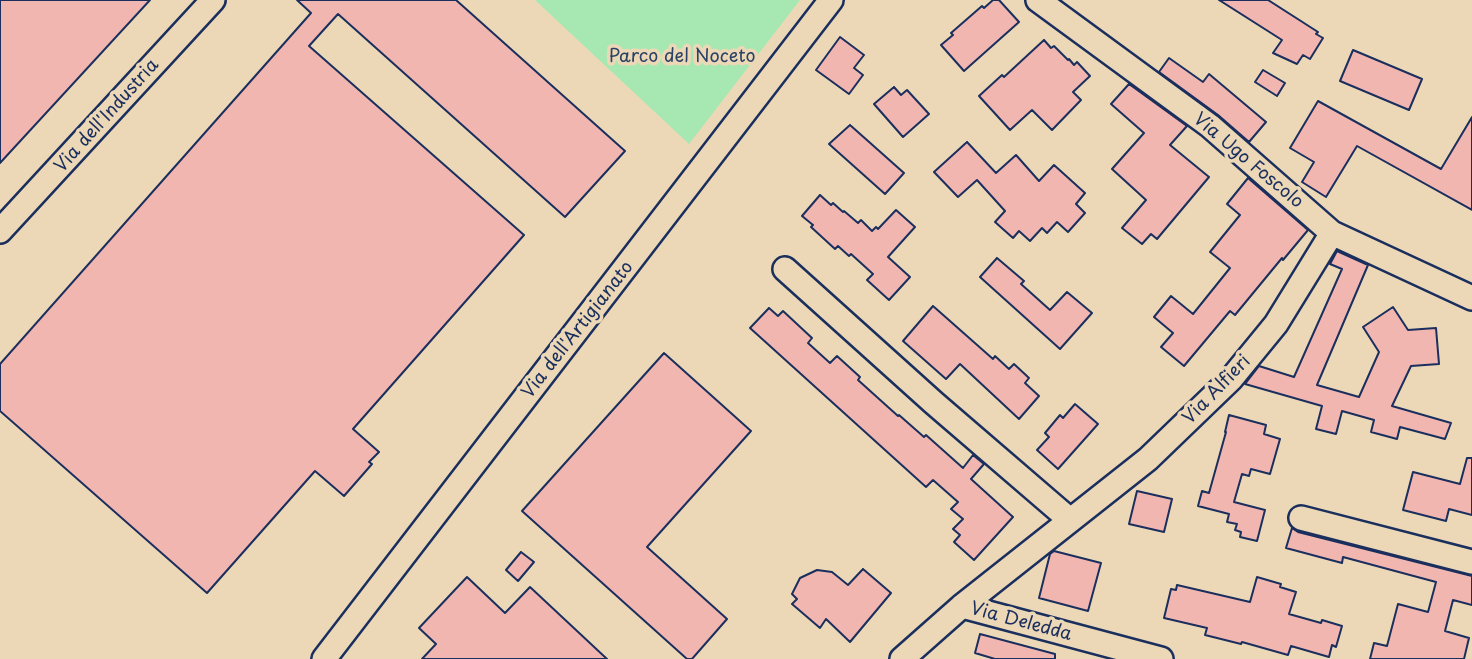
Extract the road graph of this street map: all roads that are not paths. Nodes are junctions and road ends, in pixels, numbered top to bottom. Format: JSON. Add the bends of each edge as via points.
{"nodes":[{"id":1,"x":213,"y":0,"type":"edge"},
{"id":2,"x":831,"y":0,"type":"edge"},
{"id":3,"x":1038,"y":0,"type":"edge"},
{"id":4,"x":0,"y":231,"type":"edge"},
{"id":5,"x":1332,"y":233,"type":"junction"},
{"id":6,"x":785,"y":269,"type":"dead end"},
{"id":7,"x":1472,"y":298,"type":"edge"},
{"id":8,"x":1301,"y":518,"type":"dead end"},
{"id":9,"x":1070,"y":520,"type":"junction"},
{"id":10,"x":1472,"y":562,"type":"edge"},
{"id":11,"x":962,"y":606,"type":"junction"},
{"id":12,"x":324,"y":659,"type":"edge"},
{"id":13,"x":902,"y":659,"type":"edge"},
{"id":14,"x":1161,"y":659,"type":"edge"}],
"edges":[{"from":1,"to":4,"type":"street","name":"Via dell'Industria"},
{"from":2,"to":12,"type":"street","name":"Via dell'Artigianato"},
{"from":3,"to":5,"type":"street","name":"Via Ugo Foscolo","via":[[1204,122]]},
{"from":5,"to":7,"type":"street","name":"Via Ugo Foscolo"},
{"from":5,"to":9,"type":"street","name":"Via Alfieri","via":[[1276,324],[1231,379],[1148,459]]},
{"from":6,"to":9,"type":"street"},
{"from":8,"to":10,"type":"street"},
{"from":9,"to":11,"type":"street","name":"Via Alfieri"},
{"from":11,"to":13,"type":"street","name":"Via Alfieri"},
{"from":11,"to":14,"type":"street","name":"Via Deledda"}]}
